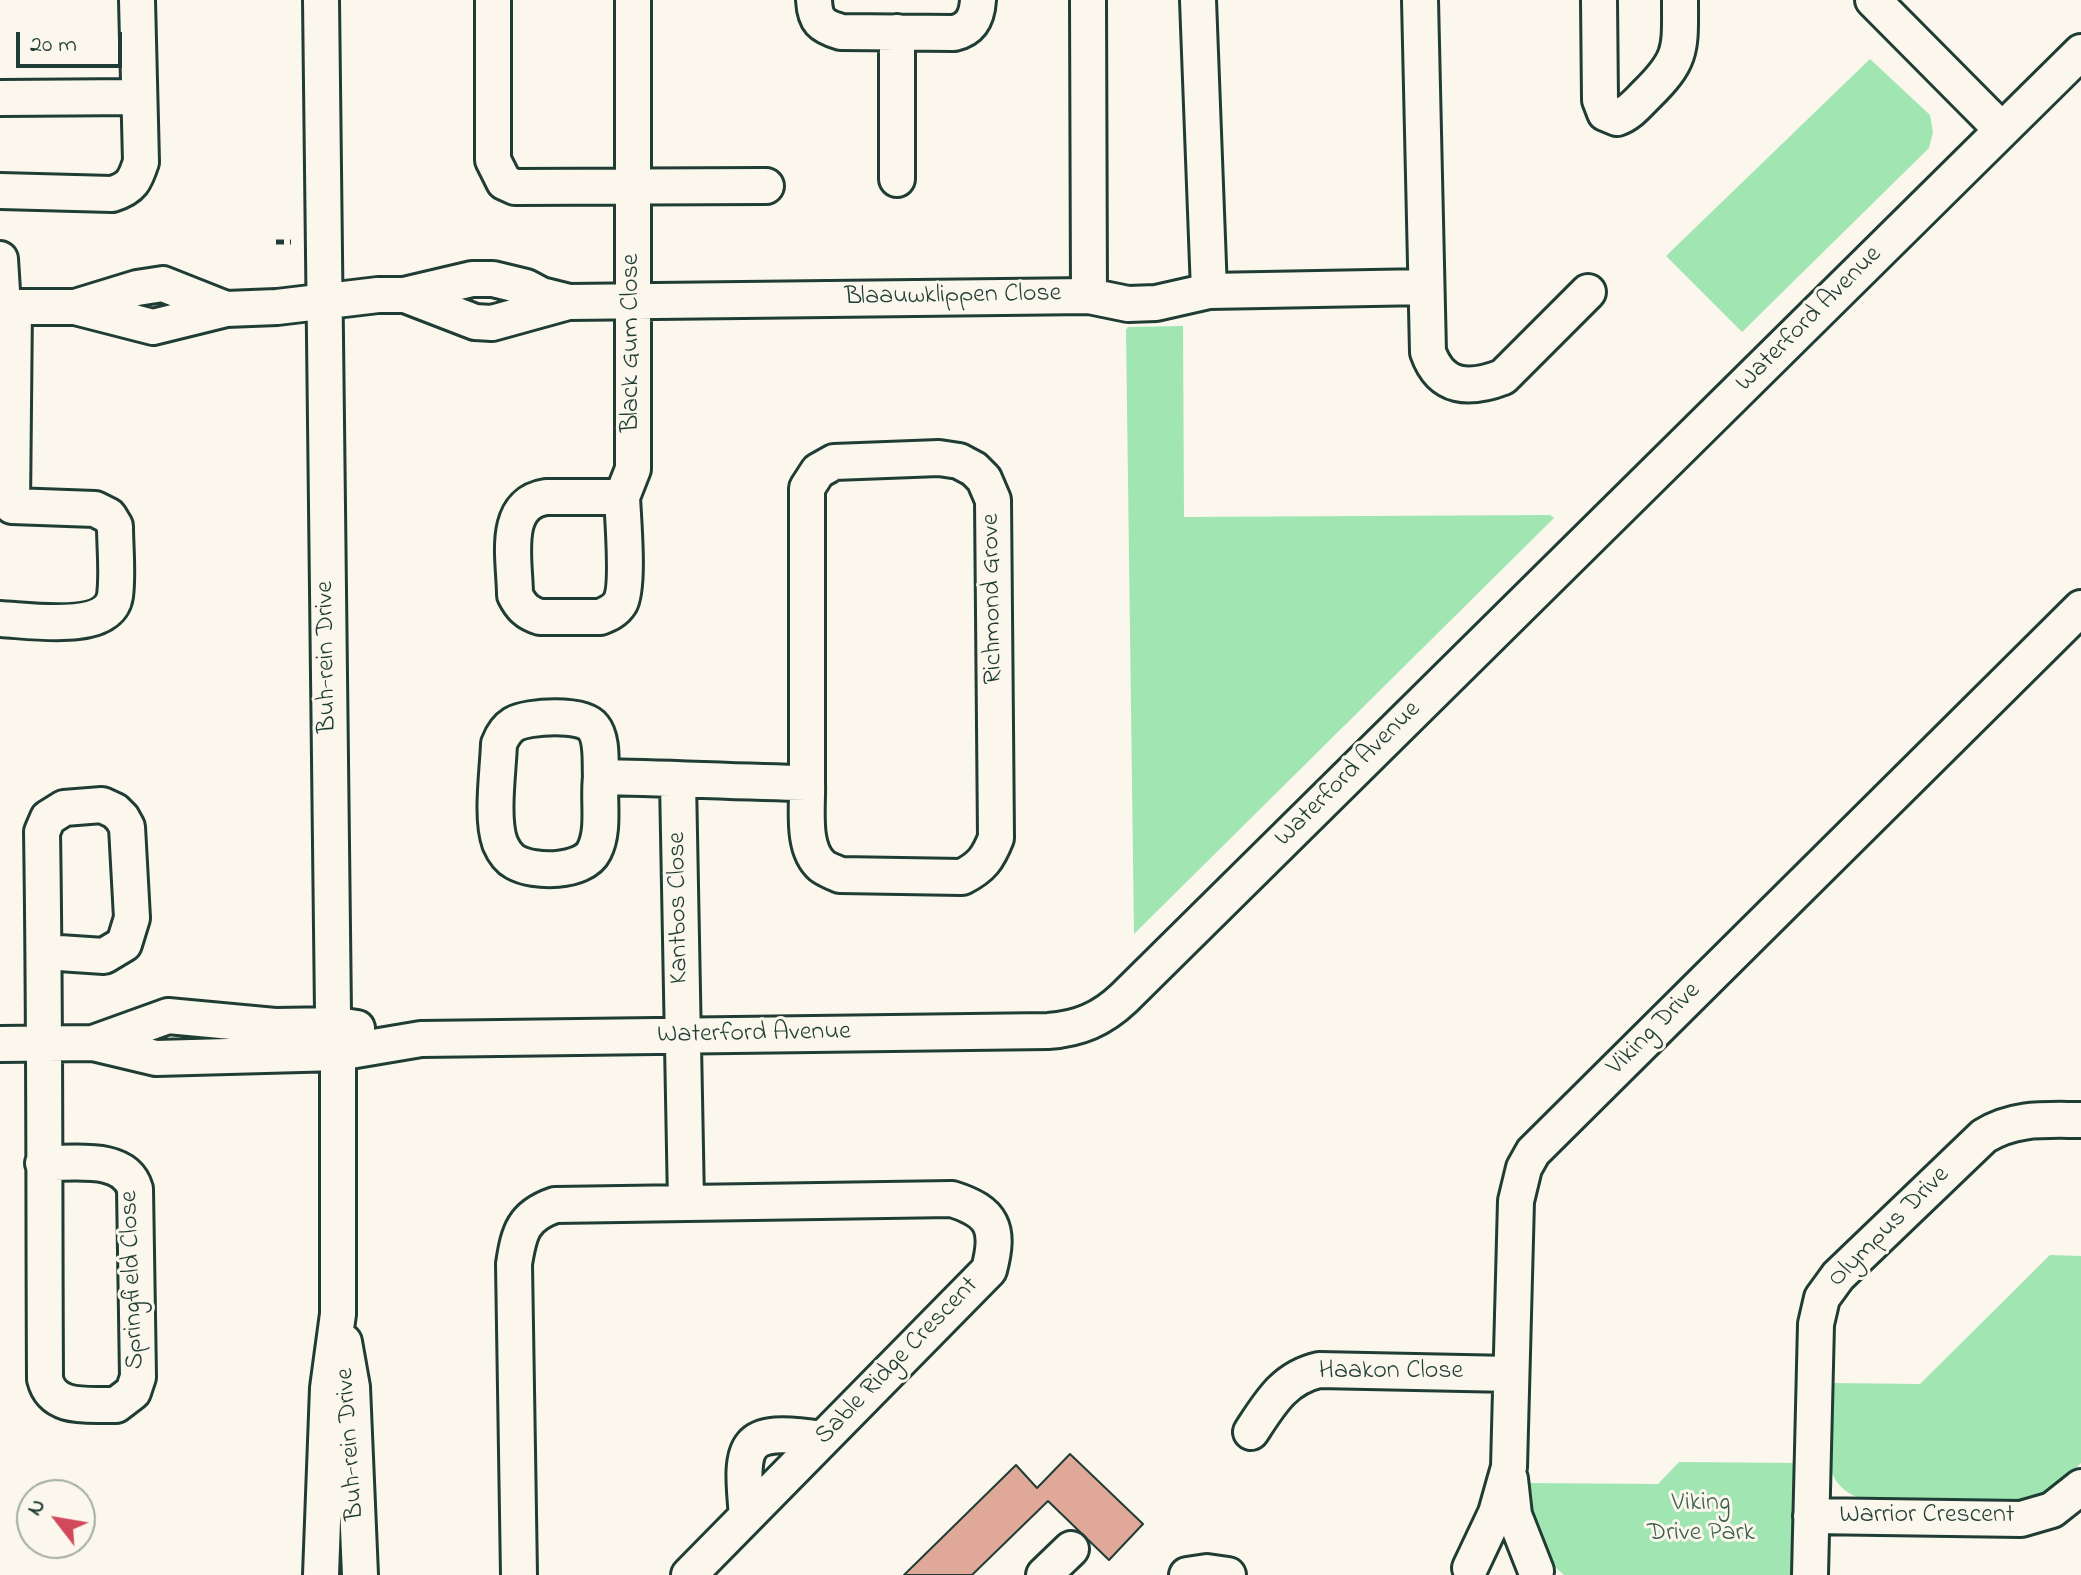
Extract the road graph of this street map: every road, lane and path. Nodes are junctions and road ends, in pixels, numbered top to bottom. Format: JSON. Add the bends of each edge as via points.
{"nodes":[{"id":1,"x":137,"y":0,"type":"edge"},
{"id":2,"x":321,"y":0,"type":"edge"},
{"id":3,"x":493,"y":0,"type":"edge"},
{"id":4,"x":633,"y":0,"type":"edge"},
{"id":5,"x":814,"y":0,"type":"edge"},
{"id":6,"x":978,"y":0,"type":"edge"},
{"id":7,"x":1088,"y":0,"type":"edge"},
{"id":8,"x":1198,"y":0,"type":"edge"},
{"id":9,"x":1420,"y":0,"type":"edge"},
{"id":10,"x":1599,"y":0,"type":"edge"},
{"id":11,"x":1680,"y":0,"type":"edge"},
{"id":12,"x":1873,"y":0,"type":"edge"},
{"id":13,"x":897,"y":32,"type":"junction"},
{"id":14,"x":2081,"y":52,"type":"edge"},
{"id":15,"x":138,"y":97,"type":"junction"},
{"id":16,"x":0,"y":98,"type":"edge"},
{"id":17,"x":2002,"y":130,"type":"junction"},
{"id":18,"x":897,"y":179,"type":"dead end"},
{"id":19,"x":766,"y":186,"type":"dead end"},
{"id":20,"x":634,"y":187,"type":"junction"},
{"id":21,"x":0,"y":191,"type":"edge"},
{"id":22,"x":0,"y":259,"type":"edge"},
{"id":23,"x":1426,"y":287,"type":"junction"},
{"id":24,"x":1209,"y":291,"type":"junction"},
{"id":25,"x":1588,"y":292,"type":"dead end"},
{"id":26,"x":1089,"y":296,"type":"junction"},
{"id":27,"x":324,"y":301,"type":"junction"},
{"id":28,"x":633,"y":301,"type":"junction"},
{"id":29,"x":6,"y":307,"type":"edge"},
{"id":30,"x":622,"y":497,"type":"dead end"},
{"id":31,"x":8,"y":506,"type":"edge"},
{"id":32,"x":2081,"y":608,"type":"edge"},
{"id":33,"x":0,"y":619,"type":"edge"},
{"id":34,"x":601,"y":777,"type":"junction"},
{"id":35,"x":678,"y":781,"type":"junction"},
{"id":36,"x":807,"y":783,"type":"junction"},
{"id":37,"x":44,"y":952,"type":"junction"},
{"id":38,"x":683,"y":1036,"type":"junction"},
{"id":39,"x":338,"y":1039,"type":"junction"},
{"id":40,"x":45,"y":1043,"type":"junction"},
{"id":41,"x":0,"y":1044,"type":"edge"},
{"id":42,"x":2081,"y":1120,"type":"edge"},
{"id":43,"x":43,"y":1163,"type":"junction"},
{"id":44,"x":686,"y":1202,"type":"junction"},
{"id":45,"x":338,"y":1314,"type":"junction"},
{"id":46,"x":1511,"y":1374,"type":"junction"},
{"id":47,"x":1251,"y":1432,"type":"dead end"},
{"id":48,"x":822,"y":1439,"type":"junction"},
{"id":49,"x":1509,"y":1467,"type":"junction"},
{"id":50,"x":2081,"y":1487,"type":"edge"},
{"id":51,"x":747,"y":1516,"type":"junction"},
{"id":52,"x":1811,"y":1516,"type":"junction"},
{"id":53,"x":1071,"y":1549,"type":"dead end"},
{"id":54,"x":1465,"y":1572,"type":"edge"},
{"id":55,"x":1538,"y":1573,"type":"edge"},
{"id":56,"x":321,"y":1575,"type":"edge"},
{"id":57,"x":360,"y":1575,"type":"edge"},
{"id":58,"x":519,"y":1575,"type":"edge"},
{"id":59,"x":689,"y":1575,"type":"edge"},
{"id":60,"x":1044,"y":1575,"type":"edge"},
{"id":61,"x":1187,"y":1575,"type":"edge"},
{"id":62,"x":1228,"y":1575,"type":"edge"},
{"id":63,"x":1810,"y":1575,"type":"edge"}],
"edges":[{"from":1,"to":15,"type":"street"},
{"from":2,"to":27,"type":"street","name":"Buh-rein Drive"},
{"from":3,"to":20,"type":"street","via":[[493,160],[504,182],[515,187]]},
{"from":4,"to":20,"type":"street","name":"Black Gum Close"},
{"from":5,"to":13,"type":"street","via":[[815,14],[825,27]]},
{"from":6,"to":13,"type":"street","via":[[977,12],[964,30]]},
{"from":7,"to":26,"type":"street","name":"Blaauwklippen Close"},
{"from":8,"to":24,"type":"street"},
{"from":9,"to":23,"type":"street"},
{"from":10,"to":11,"type":"street","via":[[1600,100],[1605,113],[1617,118],[1674,64]]},
{"from":12,"to":17,"type":"street"},
{"from":13,"to":18,"type":"street"},
{"from":14,"to":17,"type":"street","name":"Waterford Avenue"},
{"from":15,"to":16,"type":"street"},
{"from":15,"to":21,"type":"street","via":[[141,162],[130,186],[112,194]]},
{"from":17,"to":38,"type":"street","name":"Waterford Avenue","via":[[1112,1010],[1080,1026],[1048,1031]]},
{"from":19,"to":20,"type":"street"},
{"from":20,"to":28,"type":"street","name":"Black Gum Close"},
{"from":22,"to":29,"type":"street"},
{"from":23,"to":24,"type":"street"},
{"from":23,"to":25,"type":"street","via":[[1428,352],[1434,368],[1440,376],[1463,384],[1503,377]]},
{"from":24,"to":26,"type":"street","via":[[1156,303]]},
{"from":26,"to":28,"type":"street","name":"Blaauwklippen Close"},
{"from":27,"to":28,"type":"street","name":"Blaauwklippen Close","via":[[404,295],[475,322],[492,323],[569,302]]},
{"from":27,"to":29,"type":"street","name":"Blaauwklippen Close","via":[[226,309],[163,284],[75,307]]},
{"from":27,"to":39,"type":"street","name":"Buh-rein Drive","via":[[333,1012]]},
{"from":28,"to":30,"type":"street","name":"Black Gum Close","via":[[633,469]]},
{"from":29,"to":31,"type":"street"},
{"from":31,"to":33,"type":"street","via":[[87,507],[109,516],[115,526],[115,595],[106,612],[88,621]]},
{"from":32,"to":46,"type":"street","name":"Viking Drive","via":[[1533,1152],[1516,1201]]},
{"from":34,"to":34,"type":"street","via":[[597,733],[587,721],[534,719],[511,726],[499,744],[497,829],[509,858],[528,867],[565,869],[586,861],[598,842]]},
{"from":34,"to":35,"type":"street"},
{"from":35,"to":36,"type":"street"},
{"from":35,"to":38,"type":"street","name":"Kantbos Close"},
{"from":36,"to":36,"type":"street","name":"Richmond Grove","via":[[807,488],[818,471],[834,462],[959,461],[984,479],[993,500],[996,838],[988,859],[962,877],[840,875],[814,856]]},
{"from":37,"to":37,"type":"street","name":"Springfield Close","via":[[104,956],[124,944],[132,918],[127,827],[115,811],[102,805],[64,808],[44,824]]},
{"from":37,"to":40,"type":"street","name":"Springfield Close"},
{"from":38,"to":39,"type":"street","name":"Waterford Avenue"},
{"from":38,"to":44,"type":"street"},
{"from":39,"to":40,"type":"street","via":[[156,1058],[93,1043]]},
{"from":39,"to":45,"type":"street","name":"Buh-rein Drive"},
{"from":40,"to":41,"type":"street"},
{"from":40,"to":43,"type":"street","name":"Springfield Close"},
{"from":42,"to":52,"type":"street","name":"Olympus Drive","via":[[2026,1120],[1984,1136],[1829,1286],[1816,1324]]},
{"from":43,"to":43,"type":"street","name":"Springfield Close","via":[[47,1387],[61,1402],[116,1405],[133,1392],[138,1377],[133,1181],[110,1165]]},
{"from":44,"to":48,"type":"street","name":"Sable Ridge Crescent","via":[[952,1199],[975,1206],[992,1223],[995,1248],[989,1270]]},
{"from":44,"to":58,"type":"street","name":"Sable Ridge Crescent","via":[[555,1205],[529,1218],[518,1237],[514,1264]]},
{"from":45,"to":56,"type":"street","name":"Buh-rein Drive","via":[[328,1388]]},
{"from":45,"to":57,"type":"street","name":"Buh-rein Drive","via":[[352,1387]]},
{"from":46,"to":47,"type":"street","name":"Haakon Close","via":[[1319,1370],[1283,1387]]},
{"from":46,"to":49,"type":"street","name":"Viking Drive"},
{"from":48,"to":51,"type":"street","name":"Sable Ridge Crescent"},
{"from":48,"to":51,"type":"street","via":[[772,1434],[751,1447],[743,1468]]},
{"from":49,"to":54,"type":"street","name":"Viking Drive","via":[[1496,1513]]},
{"from":49,"to":55,"type":"street","via":[[1514,1515]]},
{"from":50,"to":52,"type":"street","name":"Warrior Crescent","via":[[2052,1510],[2021,1519]]},
{"from":51,"to":59,"type":"street","name":"Sable Ridge Crescent"},
{"from":52,"to":63,"type":"street","name":"Olympus Drive"},
{"from":53,"to":60,"type":"street"},
{"from":54,"to":55,"type":"street","via":[[1492,1562],[1514,1562]]},
{"from":61,"to":62,"type":"street"}]}
